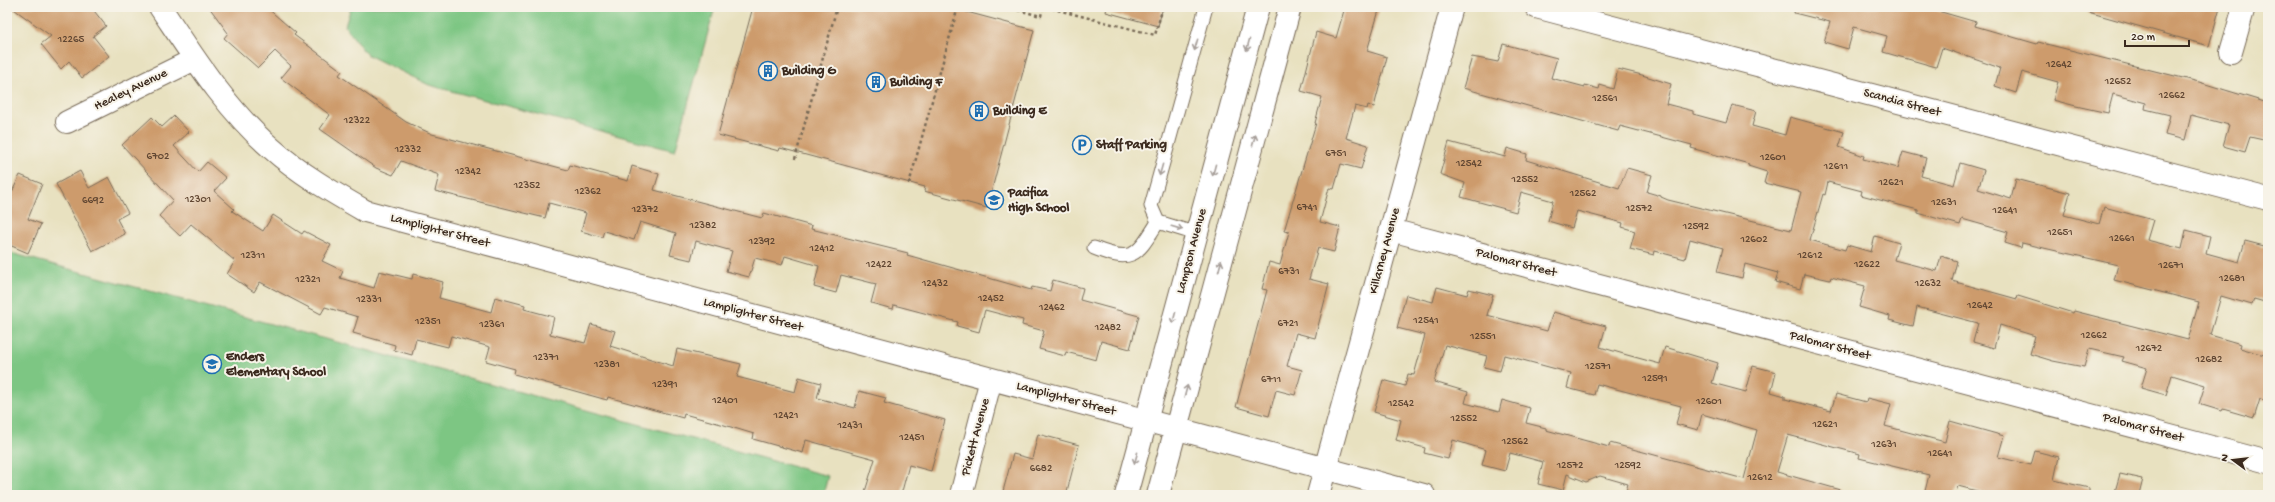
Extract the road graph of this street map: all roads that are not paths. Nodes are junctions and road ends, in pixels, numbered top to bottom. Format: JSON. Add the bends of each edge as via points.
{"nodes":[{"id":1,"x":160,"y":7,"type":"edge"},
{"id":2,"x":1206,"y":7,"type":"edge"},
{"id":3,"x":1258,"y":7,"type":"edge"},
{"id":4,"x":1290,"y":7,"type":"edge"},
{"id":5,"x":1452,"y":7,"type":"edge"},
{"id":6,"x":1536,"y":7,"type":"edge"},
{"id":7,"x":2244,"y":7,"type":"edge"},
{"id":8,"x":2231,"y":52,"type":"dead end"},
{"id":9,"x":195,"y":59,"type":"junction"},
{"id":10,"x":67,"y":122,"type":"dead end"},
{"id":11,"x":2268,"y":199,"type":"edge"},
{"id":12,"x":1158,"y":222,"type":"junction"},
{"id":13,"x":1391,"y":230,"type":"junction"},
{"id":14,"x":1197,"y":234,"type":"junction"},
{"id":15,"x":1094,"y":248,"type":"dead end"},
{"id":16,"x":991,"y":379,"type":"junction"},
{"id":17,"x":1146,"y":421,"type":"junction"},
{"id":18,"x":1176,"y":429,"type":"junction"},
{"id":19,"x":2268,"y":462,"type":"edge"},
{"id":20,"x":1326,"y":468,"type":"junction"},
{"id":21,"x":961,"y":495,"type":"edge"},
{"id":22,"x":1126,"y":495,"type":"edge"},
{"id":23,"x":1158,"y":495,"type":"edge"},
{"id":24,"x":1318,"y":495,"type":"edge"},
{"id":25,"x":1424,"y":495,"type":"edge"}],
"edges":[{"from":1,"to":9,"type":"street","name":"Lamplighter Street"},
{"from":2,"to":12,"type":"lane","one_way":true,"via":[[1151,206]]},
{"from":3,"to":14,"type":"street","name":"Lampson Avenue","one_way":true},
{"from":18,"to":4,"type":"street","one_way":true},
{"from":5,"to":13,"type":"street","name":"Killarney Avenue"},
{"from":6,"to":11,"type":"street","name":"Scandia Street"},
{"from":7,"to":8,"type":"street"},
{"from":9,"to":10,"type":"street","name":"Healey Avenue"},
{"from":9,"to":16,"type":"street","name":"Lamplighter Street","via":[[234,110],[271,148],[312,180],[365,211]]},
{"from":12,"to":14,"type":"lane","one_way":true},
{"from":12,"to":15,"type":"lane","via":[[1138,252],[1128,256],[1116,256]]},
{"from":13,"to":19,"type":"street","name":"Palomar Street"},
{"from":13,"to":20,"type":"street","name":"Killarney Avenue"},
{"from":14,"to":17,"type":"street","name":"Lampson Avenue","one_way":true},
{"from":16,"to":17,"type":"street","name":"Lamplighter Street"},
{"from":16,"to":21,"type":"street","name":"Pickett Avenue"},
{"from":17,"to":18,"type":"street","name":"Lamplighter Street"},
{"from":17,"to":22,"type":"street","name":"Lampson Avenue","one_way":true},
{"from":18,"to":20,"type":"street","name":"Lamplighter Street"},
{"from":18,"to":23,"type":"street"},
{"from":20,"to":24,"type":"street","name":"Killarney Avenue"},
{"from":20,"to":25,"type":"street","name":"Lamplighter Street"}]}
